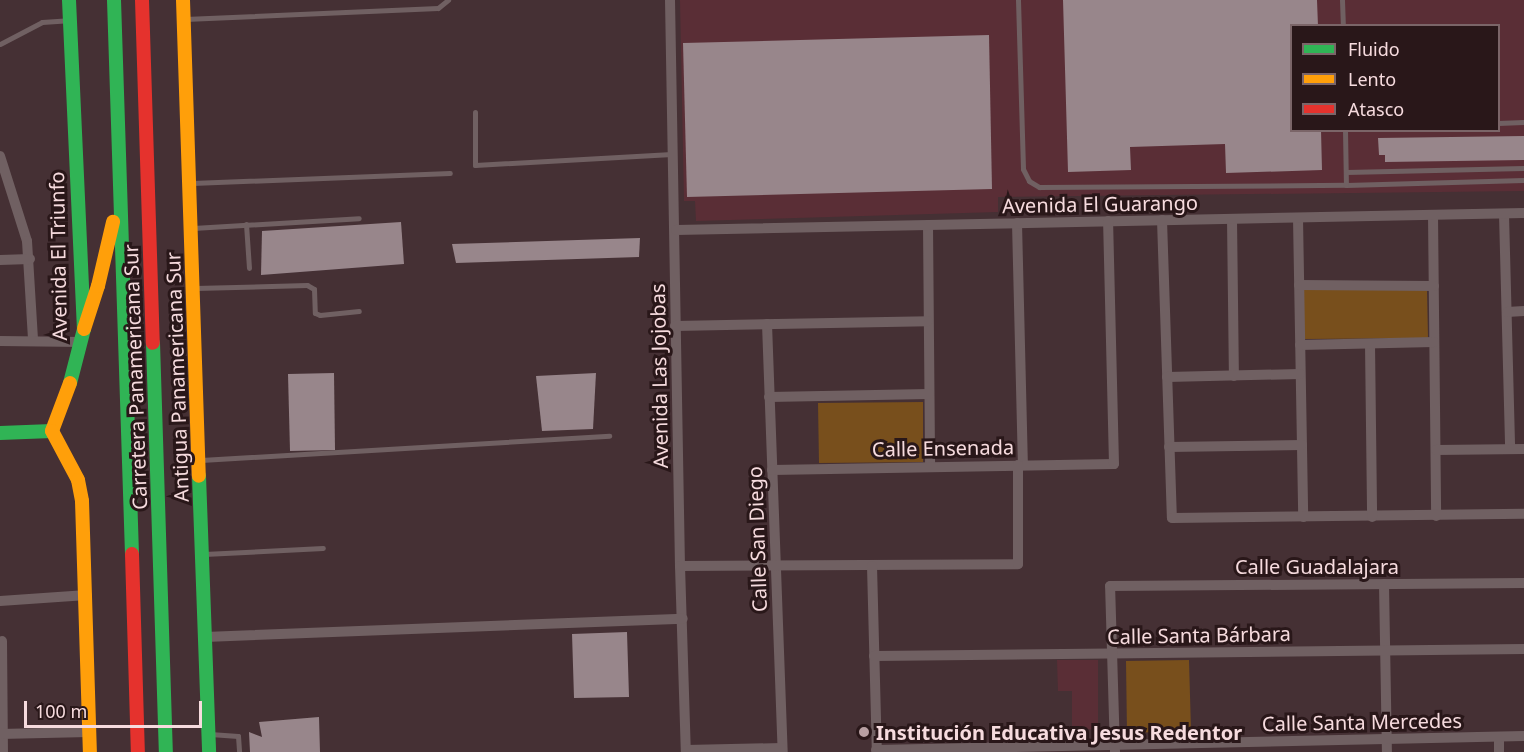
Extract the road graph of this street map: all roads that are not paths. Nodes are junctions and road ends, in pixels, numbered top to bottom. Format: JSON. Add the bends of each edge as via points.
{"nodes":[{"id":1,"x":69,"y":0,"type":"edge"},
{"id":2,"x":114,"y":0,"type":"edge"},
{"id":3,"x":142,"y":0,"type":"edge"},
{"id":4,"x":183,"y":0,"type":"edge"},
{"id":5,"x":448,"y":0,"type":"edge"},
{"id":6,"x":670,"y":0,"type":"edge"},
{"id":7,"x":1018,"y":0,"type":"edge"},
{"id":8,"x":1342,"y":0,"type":"edge"},
{"id":9,"x":184,"y":19,"type":"junction"},
{"id":10,"x":70,"y":20,"type":"junction"},
{"id":11,"x":1343,"y":24,"type":"edge"},
{"id":12,"x":0,"y":44,"type":"edge"},
{"id":13,"x":475,"y":112,"type":"dead end"},
{"id":14,"x":1524,"y":122,"type":"edge"},
{"id":15,"x":1500,"y":123,"type":"edge"},
{"id":16,"x":1345,"y":132,"type":"edge"},
{"id":17,"x":674,"y":153,"type":"junction"},
{"id":18,"x":0,"y":156,"type":"edge"},
{"id":19,"x":1524,"y":168,"type":"edge"},
{"id":20,"x":1346,"y":172,"type":"junction"},
{"id":21,"x":450,"y":174,"type":"dead end"},
{"id":22,"x":3,"y":178,"type":"edge"},
{"id":23,"x":1524,"y":180,"type":"edge"},
{"id":24,"x":190,"y":183,"type":"junction"},
{"id":25,"x":1346,"y":185,"type":"junction"},
{"id":26,"x":119,"y":196,"type":"junction"},
{"id":27,"x":1524,"y":213,"type":"edge"},
{"id":28,"x":1504,"y":214,"type":"junction"},
{"id":29,"x":1433,"y":215,"type":"junction"},
{"id":30,"x":359,"y":218,"type":"dead end"},
{"id":31,"x":1298,"y":218,"type":"junction"},
{"id":32,"x":1232,"y":219,"type":"junction"},
{"id":33,"x":1162,"y":220,"type":"junction"},
{"id":34,"x":1108,"y":221,"type":"junction"},
{"id":35,"x":1017,"y":223,"type":"junction"},
{"id":36,"x":246,"y":224,"type":"junction"},
{"id":37,"x":928,"y":225,"type":"junction"},
{"id":38,"x":192,"y":228,"type":"junction"},
{"id":39,"x":676,"y":230,"type":"junction"},
{"id":40,"x":30,"y":259,"type":"junction"},
{"id":41,"x":0,"y":260,"type":"edge"},
{"id":42,"x":249,"y":268,"type":"dead end"},
{"id":43,"x":1299,"y":285,"type":"junction"},
{"id":44,"x":1434,"y":286,"type":"junction"},
{"id":45,"x":194,"y":288,"type":"junction"},
{"id":46,"x":359,"y":311,"type":"dead end"},
{"id":47,"x":1524,"y":311,"type":"edge"},
{"id":48,"x":1507,"y":312,"type":"junction"},
{"id":49,"x":928,"y":321,"type":"junction"},
{"id":50,"x":766,"y":324,"type":"junction"},
{"id":51,"x":675,"y":326,"type":"junction"},
{"id":52,"x":83,"y":335,"type":"junction"},
{"id":53,"x":33,"y":340,"type":"junction"},
{"id":54,"x":0,"y":341,"type":"edge"},
{"id":55,"x":1434,"y":342,"type":"junction"},
{"id":56,"x":1370,"y":344,"type":"junction"},
{"id":57,"x":1300,"y":345,"type":"junction"},
{"id":58,"x":1300,"y":374,"type":"junction"},
{"id":59,"x":1233,"y":376,"type":"junction"},
{"id":60,"x":1167,"y":377,"type":"junction"},
{"id":61,"x":929,"y":394,"type":"junction"},
{"id":62,"x":769,"y":397,"type":"junction"},
{"id":63,"x":52,"y":431,"type":"junction"},
{"id":64,"x":0,"y":433,"type":"edge"},
{"id":65,"x":609,"y":436,"type":"dead end"},
{"id":66,"x":1302,"y":445,"type":"junction"},
{"id":67,"x":1170,"y":447,"type":"junction"},
{"id":68,"x":1510,"y":449,"type":"junction"},
{"id":69,"x":1524,"y":449,"type":"edge"},
{"id":70,"x":1436,"y":450,"type":"junction"},
{"id":71,"x":199,"y":461,"type":"junction"},
{"id":72,"x":1021,"y":465,"type":"junction"},
{"id":73,"x":930,"y":467,"type":"junction"},
{"id":74,"x":772,"y":470,"type":"junction"},
{"id":75,"x":1524,"y":514,"type":"edge"},
{"id":76,"x":1436,"y":516,"type":"junction"},
{"id":77,"x":1303,"y":517,"type":"junction"},
{"id":78,"x":1372,"y":517,"type":"junction"},
{"id":79,"x":323,"y":548,"type":"dead end"},
{"id":80,"x":202,"y":554,"type":"junction"},
{"id":81,"x":680,"y":566,"type":"junction"},
{"id":82,"x":776,"y":566,"type":"junction"},
{"id":83,"x":872,"y":566,"type":"junction"},
{"id":84,"x":1524,"y":583,"type":"edge"},
{"id":85,"x":1384,"y":584,"type":"junction"},
{"id":86,"x":87,"y":596,"type":"junction"},
{"id":87,"x":0,"y":601,"type":"edge"},
{"id":88,"x":683,"y":620,"type":"junction"},
{"id":89,"x":205,"y":637,"type":"junction"},
{"id":90,"x":2,"y":641,"type":"dead end"},
{"id":91,"x":1524,"y":649,"type":"edge"},
{"id":92,"x":1386,"y":652,"type":"junction"},
{"id":93,"x":1112,"y":654,"type":"junction"},
{"id":94,"x":874,"y":656,"type":"junction"},
{"id":95,"x":89,"y":732,"type":"junction"},
{"id":96,"x":2,"y":734,"type":"edge"},
{"id":97,"x":208,"y":734,"type":"junction"},
{"id":98,"x":1524,"y":736,"type":"edge"},
{"id":99,"x":1499,"y":737,"type":"junction"},
{"id":100,"x":1387,"y":739,"type":"junction"},
{"id":101,"x":1294,"y":746,"type":"edge"},
{"id":102,"x":1202,"y":747,"type":"edge"},
{"id":103,"x":1115,"y":748,"type":"edge"},
{"id":104,"x":782,"y":750,"type":"edge"},
{"id":105,"x":686,"y":751,"type":"edge"},
{"id":106,"x":876,"y":751,"type":"edge"},
{"id":107,"x":3,"y":752,"type":"edge"},
{"id":108,"x":90,"y":752,"type":"edge"},
{"id":109,"x":138,"y":752,"type":"edge"},
{"id":110,"x":166,"y":752,"type":"edge"},
{"id":111,"x":209,"y":752,"type":"edge"},
{"id":112,"x":239,"y":752,"type":"edge"},
{"id":113,"x":1387,"y":752,"type":"edge"},
{"id":114,"x":1499,"y":752,"type":"edge"}],
"edges":[{"from":1,"to":10,"type":"main road","name":"Avenida El Triunfo"},
{"from":2,"to":26,"type":"main road","name":"Carretera Panamericana Sur"},
{"from":3,"to":110,"type":"main road","name":"Carretera Panamericana Sur"},
{"from":4,"to":9,"type":"main road","name":"Antigua Panamericana Sur"},
{"from":5,"to":9,"type":"lane","via":[[438,8]]},
{"from":6,"to":17,"type":"street","name":"Avenida Las Jojobas"},
{"from":7,"to":25,"type":"lane","via":[[1023,169],[1035,185],[1046,189]]},
{"from":8,"to":11,"type":"lane"},
{"from":9,"to":24,"type":"main road","name":"Antigua Panamericana Sur"},
{"from":10,"to":12,"type":"lane","via":[[42,22]]},
{"from":10,"to":52,"type":"main road","name":"Avenida El Triunfo"},
{"from":13,"to":17,"type":"lane","via":[[475,165]]},
{"from":14,"to":15,"type":"lane"},
{"from":16,"to":20,"type":"lane"},
{"from":17,"to":39,"type":"street","name":"Avenida Las Jojobas"},
{"from":18,"to":22,"type":"street"},
{"from":19,"to":20,"type":"lane"},
{"from":20,"to":25,"type":"lane"},
{"from":21,"to":24,"type":"lane"},
{"from":22,"to":40,"type":"street"},
{"from":23,"to":25,"type":"lane"},
{"from":24,"to":38,"type":"main road","name":"Antigua Panamericana Sur"},
{"from":26,"to":52,"type":"main road"},
{"from":26,"to":109,"type":"main road","name":"Carretera Panamericana Sur"},
{"from":27,"to":28,"type":"street","name":"Avenida El Guarango"},
{"from":28,"to":29,"type":"street","name":"Avenida El Guarango"},
{"from":28,"to":48,"type":"street"},
{"from":29,"to":31,"type":"street","name":"Avenida El Guarango"},
{"from":29,"to":44,"type":"street"},
{"from":30,"to":36,"type":"lane"},
{"from":31,"to":32,"type":"street","name":"Avenida El Guarango"},
{"from":31,"to":43,"type":"street"},
{"from":32,"to":33,"type":"street","name":"Avenida El Guarango"},
{"from":32,"to":59,"type":"street"},
{"from":33,"to":34,"type":"street","name":"Avenida El Guarango"},
{"from":33,"to":60,"type":"street"},
{"from":34,"to":35,"type":"street","name":"Avenida El Guarango"},
{"from":34,"to":72,"type":"street","name":"Calle Ensenada","via":[[1114,464]]},
{"from":35,"to":37,"type":"street","name":"Avenida El Guarango"},
{"from":35,"to":72,"type":"street"},
{"from":36,"to":38,"type":"lane"},
{"from":36,"to":42,"type":"lane"},
{"from":37,"to":39,"type":"street","name":"Avenida El Guarango"},
{"from":37,"to":49,"type":"street"},
{"from":38,"to":45,"type":"main road","name":"Antigua Panamericana Sur"},
{"from":39,"to":51,"type":"street","name":"Avenida Las Jojobas"},
{"from":40,"to":41,"type":"street"},
{"from":40,"to":53,"type":"street"},
{"from":43,"to":44,"type":"street"},
{"from":43,"to":57,"type":"street"},
{"from":44,"to":55,"type":"street"},
{"from":45,"to":46,"type":"lane","via":[[307,285],[314,289],[315,312],[320,315]]},
{"from":45,"to":71,"type":"main road","name":"Antigua Panamericana Sur"},
{"from":47,"to":48,"type":"street"},
{"from":48,"to":68,"type":"street"},
{"from":49,"to":50,"type":"street"},
{"from":49,"to":61,"type":"street"},
{"from":50,"to":51,"type":"street"},
{"from":50,"to":62,"type":"street","name":"Calle San Diego"},
{"from":51,"to":81,"type":"street","name":"Avenida Las Jojobas"},
{"from":52,"to":53,"type":"street"},
{"from":52,"to":63,"type":"main road","name":"Avenida El Triunfo"},
{"from":53,"to":54,"type":"street"},
{"from":55,"to":56,"type":"street"},
{"from":55,"to":70,"type":"street"},
{"from":56,"to":57,"type":"street"},
{"from":56,"to":78,"type":"street"},
{"from":57,"to":58,"type":"street"},
{"from":58,"to":59,"type":"street"},
{"from":58,"to":66,"type":"street"},
{"from":59,"to":60,"type":"street"},
{"from":60,"to":67,"type":"street"},
{"from":61,"to":62,"type":"street"},
{"from":61,"to":73,"type":"street"},
{"from":62,"to":74,"type":"street","name":"Calle San Diego"},
{"from":63,"to":64,"type":"main road"},
{"from":63,"to":86,"type":"main road","via":[[78,480]]},
{"from":65,"to":71,"type":"lane"},
{"from":66,"to":67,"type":"street"},
{"from":66,"to":77,"type":"street"},
{"from":67,"to":77,"type":"street","via":[[1172,518]]},
{"from":68,"to":69,"type":"street"},
{"from":68,"to":70,"type":"street"},
{"from":70,"to":76,"type":"street"},
{"from":71,"to":80,"type":"main road","name":"Antigua Panamericana Sur"},
{"from":72,"to":73,"type":"street","name":"Calle Ensenada"},
{"from":72,"to":83,"type":"street","via":[[1018,564]]},
{"from":73,"to":74,"type":"street","name":"Calle Ensenada"},
{"from":74,"to":82,"type":"street","name":"Calle San Diego"},
{"from":75,"to":76,"type":"street"},
{"from":76,"to":78,"type":"street"},
{"from":77,"to":78,"type":"street"},
{"from":79,"to":80,"type":"lane"},
{"from":80,"to":89,"type":"main road","name":"Antigua Panamericana Sur"},
{"from":81,"to":82,"type":"street"},
{"from":81,"to":88,"type":"street","name":"Avenida Las Jojobas"},
{"from":82,"to":83,"type":"street"},
{"from":82,"to":104,"type":"street","name":"Calle San Diego"},
{"from":83,"to":94,"type":"street"},
{"from":84,"to":85,"type":"street","name":"Calle Guadalajara"},
{"from":85,"to":92,"type":"street"},
{"from":85,"to":93,"type":"street","name":"Calle Guadalajara","via":[[1110,586]]},
{"from":86,"to":87,"type":"street"},
{"from":86,"to":95,"type":"main road"},
{"from":88,"to":89,"type":"street"},
{"from":88,"to":105,"type":"street","name":"Avenida Las Jojobas"},
{"from":89,"to":97,"type":"main road","name":"Antigua Panamericana Sur"},
{"from":90,"to":96,"type":"street"},
{"from":91,"to":92,"type":"street","name":"Calle Santa Bárbara"},
{"from":92,"to":93,"type":"street","name":"Calle Santa Bárbara"},
{"from":92,"to":100,"type":"street"},
{"from":93,"to":94,"type":"street","name":"Calle Santa Bárbara"},
{"from":93,"to":103,"type":"street"},
{"from":94,"to":106,"type":"street"},
{"from":95,"to":96,"type":"street"},
{"from":95,"to":108,"type":"main road"},
{"from":96,"to":107,"type":"street"},
{"from":97,"to":111,"type":"main road","name":"Antigua Panamericana Sur"},
{"from":97,"to":112,"type":"lane","via":[[238,736]]},
{"from":98,"to":99,"type":"street","name":"Calle Santa Mercedes"},
{"from":99,"to":100,"type":"street","name":"Calle Santa Mercedes"},
{"from":99,"to":114,"type":"street"},
{"from":100,"to":101,"type":"street","name":"Calle Santa Mercedes"},
{"from":100,"to":113,"type":"street"},
{"from":101,"to":102,"type":"street","name":"Calle Santa Mercedes"},
{"from":102,"to":103,"type":"street","name":"Calle Santa Mercedes"},
{"from":103,"to":106,"type":"street","name":"Calle Santa Mercedes"},
{"from":104,"to":105,"type":"street"}]}
